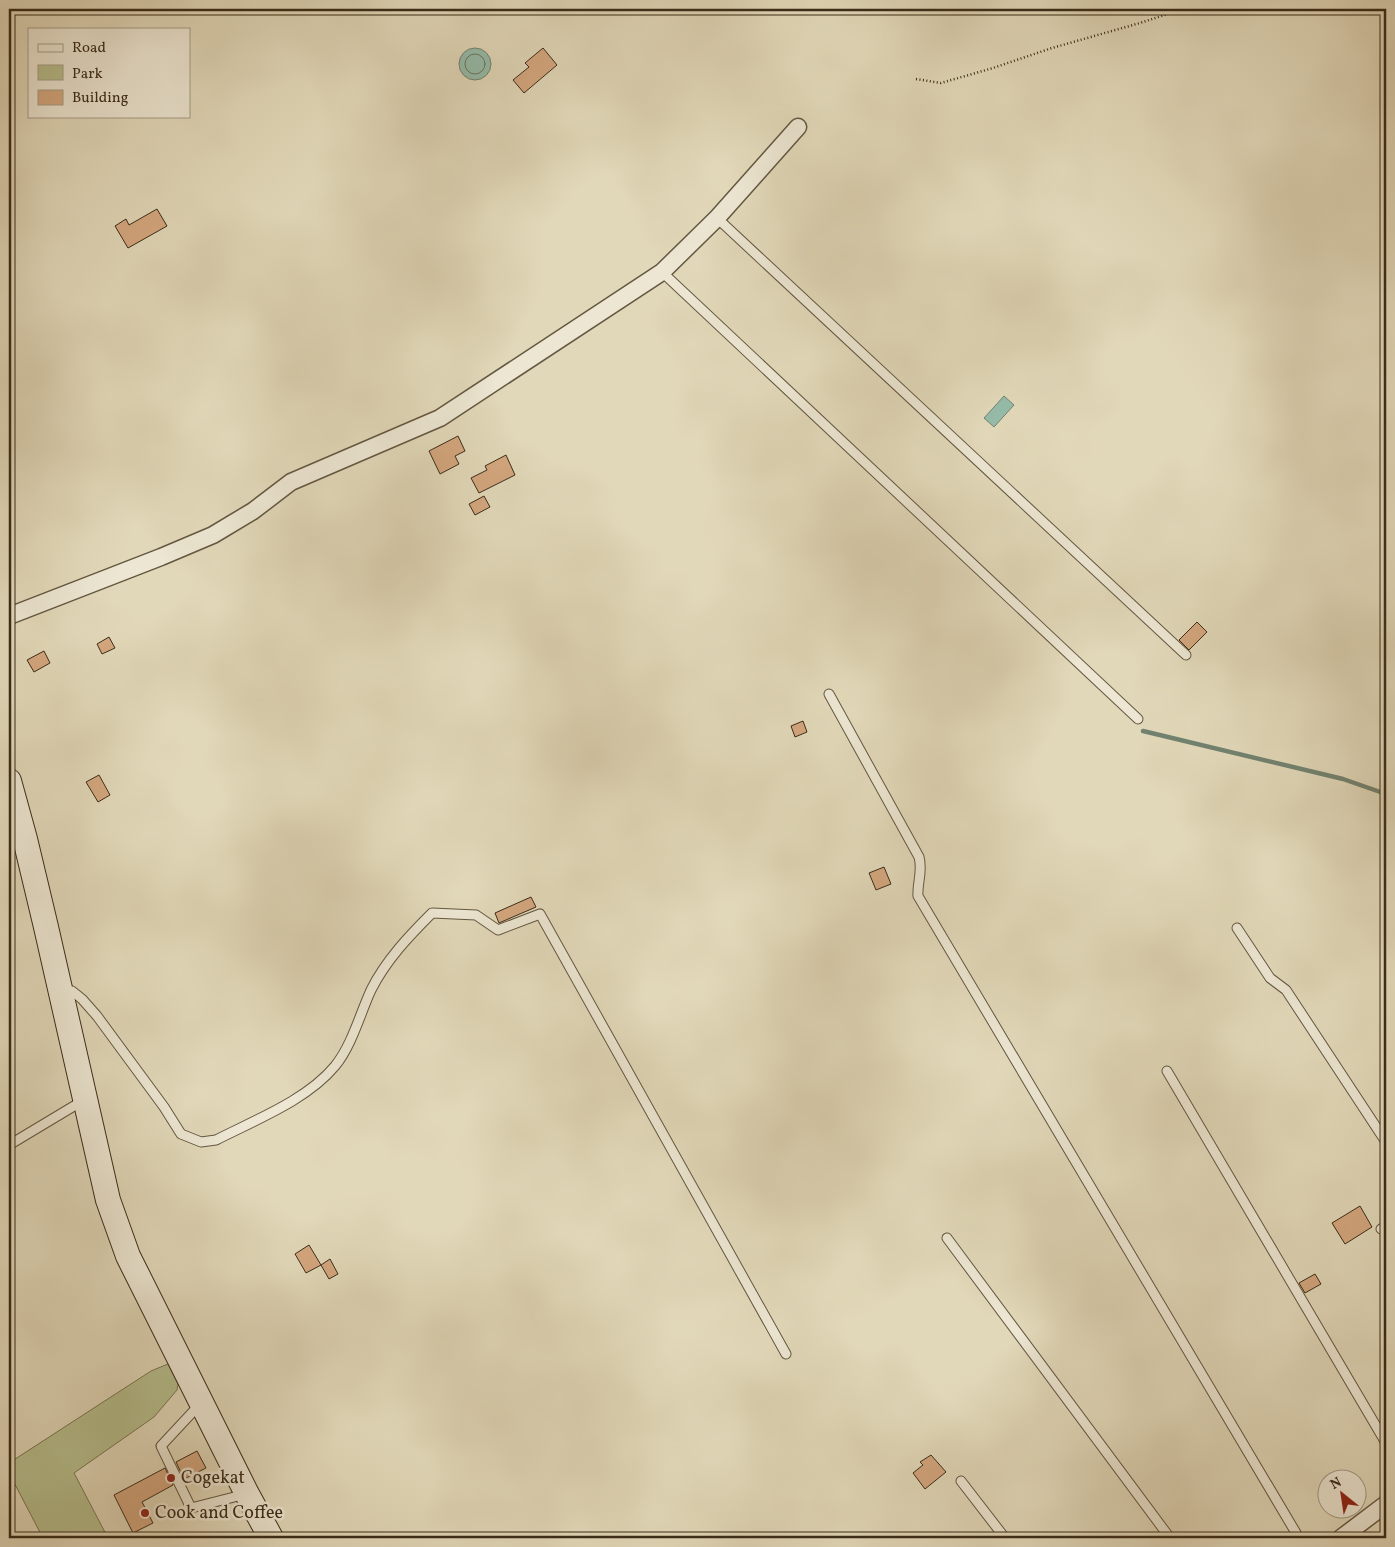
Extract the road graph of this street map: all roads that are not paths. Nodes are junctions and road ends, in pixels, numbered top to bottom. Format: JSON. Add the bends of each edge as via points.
{"nodes":[{"id":1,"x":798,"y":128,"type":"dead end"},
{"id":2,"x":717,"y":218,"type":"junction"},
{"id":3,"x":662,"y":272,"type":"junction"},
{"id":4,"x":9,"y":616,"type":"edge"},
{"id":5,"x":1186,"y":655,"type":"dead end"},
{"id":6,"x":829,"y":694,"type":"dead end"},
{"id":7,"x":1138,"y":719,"type":"dead end"},
{"id":8,"x":9,"y":781,"type":"edge"},
{"id":9,"x":1237,"y":928,"type":"dead end"},
{"id":10,"x":60,"y":989,"type":"junction"},
{"id":11,"x":1167,"y":1070,"type":"dead end"},
{"id":12,"x":84,"y":1100,"type":"junction"},
{"id":13,"x":1386,"y":1142,"type":"edge"},
{"id":14,"x":9,"y":1145,"type":"edge"},
{"id":15,"x":947,"y":1238,"type":"dead end"},
{"id":16,"x":786,"y":1354,"type":"dead end"},
{"id":17,"x":201,"y":1402,"type":"junction"},
{"id":18,"x":1386,"y":1443,"type":"edge"},
{"id":19,"x":961,"y":1481,"type":"dead end"},
{"id":20,"x":247,"y":1494,"type":"junction"},
{"id":21,"x":1386,"y":1504,"type":"edge"},
{"id":22,"x":271,"y":1538,"type":"edge"},
{"id":23,"x":1005,"y":1538,"type":"edge"},
{"id":24,"x":1170,"y":1538,"type":"edge"},
{"id":25,"x":1299,"y":1538,"type":"edge"},
{"id":26,"x":1341,"y":1538,"type":"edge"}],
"edges":[{"from":1,"to":2,"type":"street"},
{"from":2,"to":3,"type":"street"},
{"from":2,"to":5,"type":"lane"},
{"from":3,"to":4,"type":"street","via":[[440,418],[291,482],[253,511],[213,535]]},
{"from":3,"to":7,"type":"lane"},
{"from":6,"to":25,"type":"lane","via":[[919,857],[922,866],[918,896]]},
{"from":8,"to":10,"type":"main road"},
{"from":9,"to":13,"type":"lane","via":[[1270,978],[1286,990]]},
{"from":10,"to":12,"type":"main road"},
{"from":10,"to":16,"type":"lane","via":[[72,991],[82,998],[181,1134],[201,1142],[216,1140],[300,1096],[323,1078],[336,1064],[389,961],[432,912],[476,915],[498,930],[540,914]]},
{"from":11,"to":18,"type":"lane"},
{"from":12,"to":14,"type":"lane"},
{"from":12,"to":17,"type":"main road","via":[[108,1200],[128,1256]]},
{"from":15,"to":24,"type":"lane"},
{"from":17,"to":20,"type":"main road"},
{"from":17,"to":20,"type":"lane","via":[[161,1446],[191,1508]]},
{"from":19,"to":23,"type":"lane"},
{"from":20,"to":22,"type":"main road"},
{"from":21,"to":26,"type":"street"}]}
